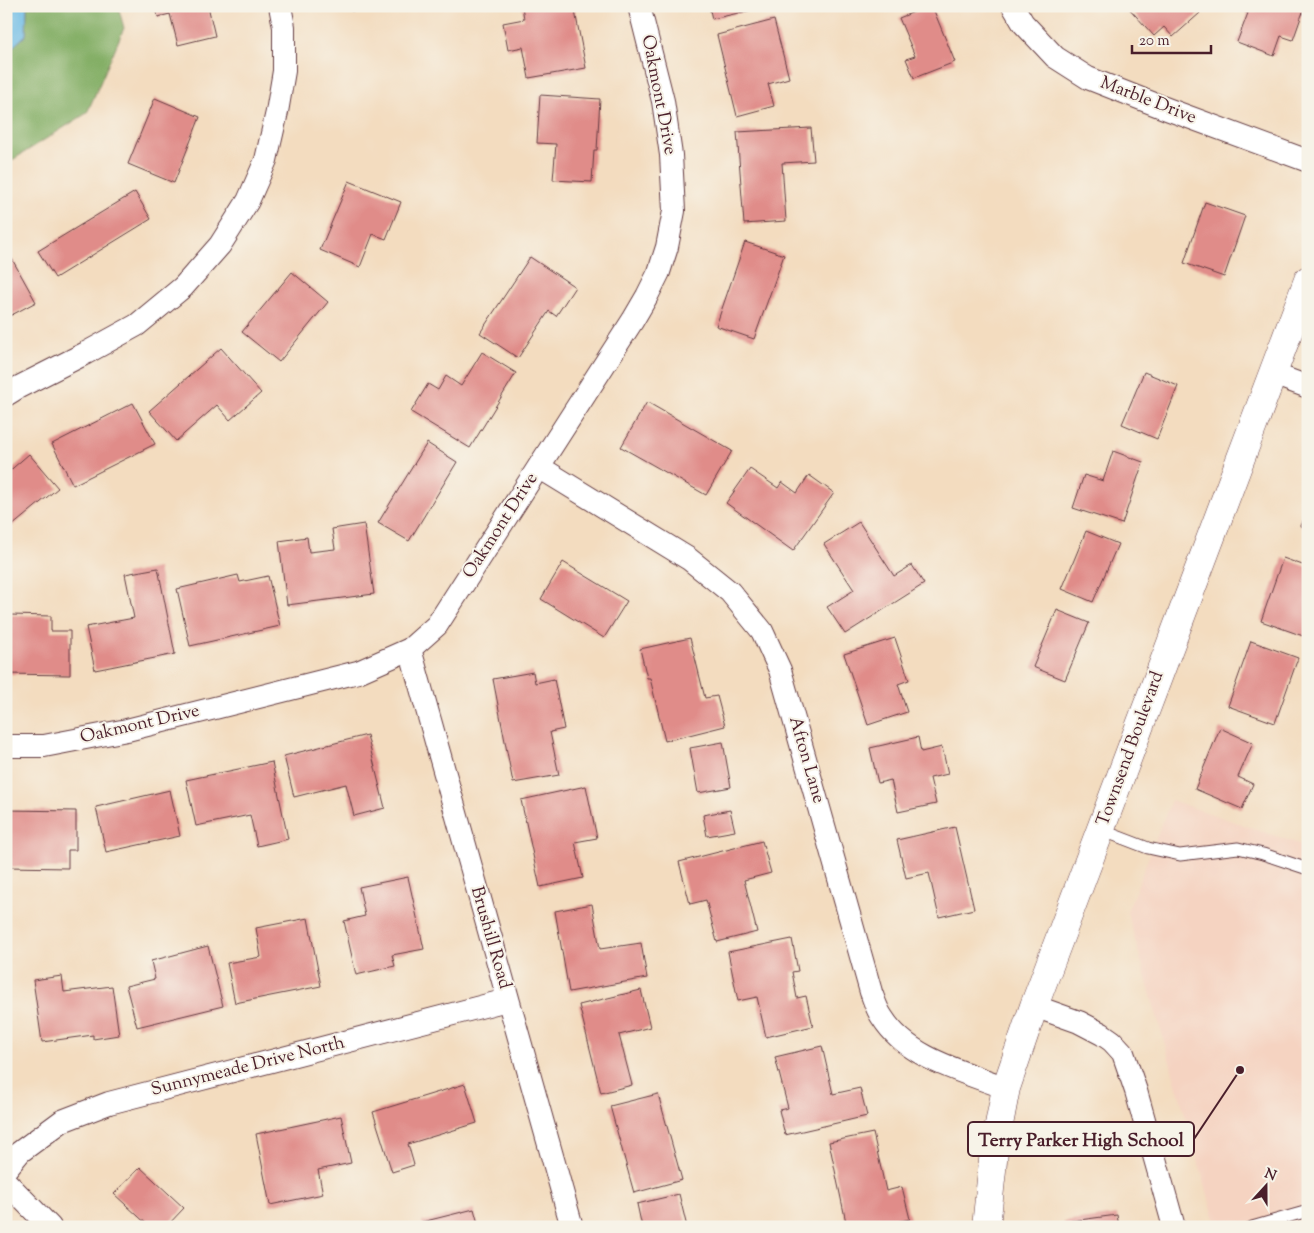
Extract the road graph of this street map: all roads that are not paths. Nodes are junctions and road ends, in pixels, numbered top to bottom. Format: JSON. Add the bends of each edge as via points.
{"nodes":[{"id":1,"x":280,"y":6,"type":"edge"},
{"id":2,"x":639,"y":6,"type":"edge"},
{"id":3,"x":1013,"y":6,"type":"edge"},
{"id":4,"x":1308,"y":161,"type":"edge"},
{"id":5,"x":1308,"y":280,"type":"edge"},
{"id":6,"x":1273,"y":374,"type":"junction"},
{"id":7,"x":1308,"y":387,"type":"edge"},
{"id":8,"x":6,"y":395,"type":"edge"},
{"id":9,"x":539,"y":467,"type":"junction"},
{"id":10,"x":410,"y":649,"type":"junction"},
{"id":11,"x":6,"y":746,"type":"edge"},
{"id":12,"x":1101,"y":830,"type":"junction"},
{"id":13,"x":1308,"y":869,"type":"edge"},
{"id":14,"x":508,"y":1000,"type":"junction"},
{"id":15,"x":1034,"y":1006,"type":"junction"},
{"id":16,"x":1006,"y":1088,"type":"junction"},
{"id":17,"x":6,"y":1168,"type":"edge"},
{"id":18,"x":6,"y":1182,"type":"edge"},
{"id":19,"x":1308,"y":1211,"type":"edge"},
{"id":20,"x":50,"y":1227,"type":"edge"},
{"id":21,"x":572,"y":1227,"type":"edge"},
{"id":22,"x":986,"y":1227,"type":"edge"},
{"id":23,"x":1174,"y":1227,"type":"edge"},
{"id":24,"x":1252,"y":1227,"type":"edge"}],
"edges":[{"from":1,"to":8,"type":"street","via":[[284,27],[284,71],[266,160],[248,201],[220,246],[182,287],[137,325]]},
{"from":2,"to":9,"type":"street","name":"Oakmont Drive","via":[[663,102],[671,155],[674,211],[667,247],[647,296]]},
{"from":3,"to":4,"type":"street","name":"Marble Drive","via":[[1023,23],[1055,57],[1088,78]]},
{"from":5,"to":6,"type":"street","name":"Townsend Boulevard"},
{"from":6,"to":7,"type":"street"},
{"from":6,"to":12,"type":"street","name":"Townsend Boulevard"},
{"from":9,"to":10,"type":"street","name":"Oakmont Drive","via":[[437,625]]},
{"from":9,"to":16,"type":"street","name":"Afton Lane","via":[[689,560],[730,592],[762,632],[780,670],[871,992],[882,1017],[902,1042],[930,1059]]},
{"from":10,"to":11,"type":"street","name":"Oakmont Drive","via":[[358,672],[126,730],[44,746]]},
{"from":10,"to":14,"type":"street","name":"Brushill Road"},
{"from":12,"to":13,"type":"lane","via":[[1180,856],[1238,848]]},
{"from":12,"to":15,"type":"street","name":"Townsend Boulevard"},
{"from":14,"to":17,"type":"street","name":"Sunnymeade Drive North","via":[[109,1103],[62,1121],[20,1152]]},
{"from":14,"to":21,"type":"street","name":"Brushill Road"},
{"from":15,"to":16,"type":"street","name":"Townsend Boulevard"},
{"from":15,"to":23,"type":"street","via":[[1079,1022],[1112,1041],[1123,1053]]},
{"from":16,"to":22,"type":"street","name":"Townsend Boulevard","via":[[994,1151]]},
{"from":18,"to":20,"type":"street"},
{"from":19,"to":24,"type":"lane"}]}
